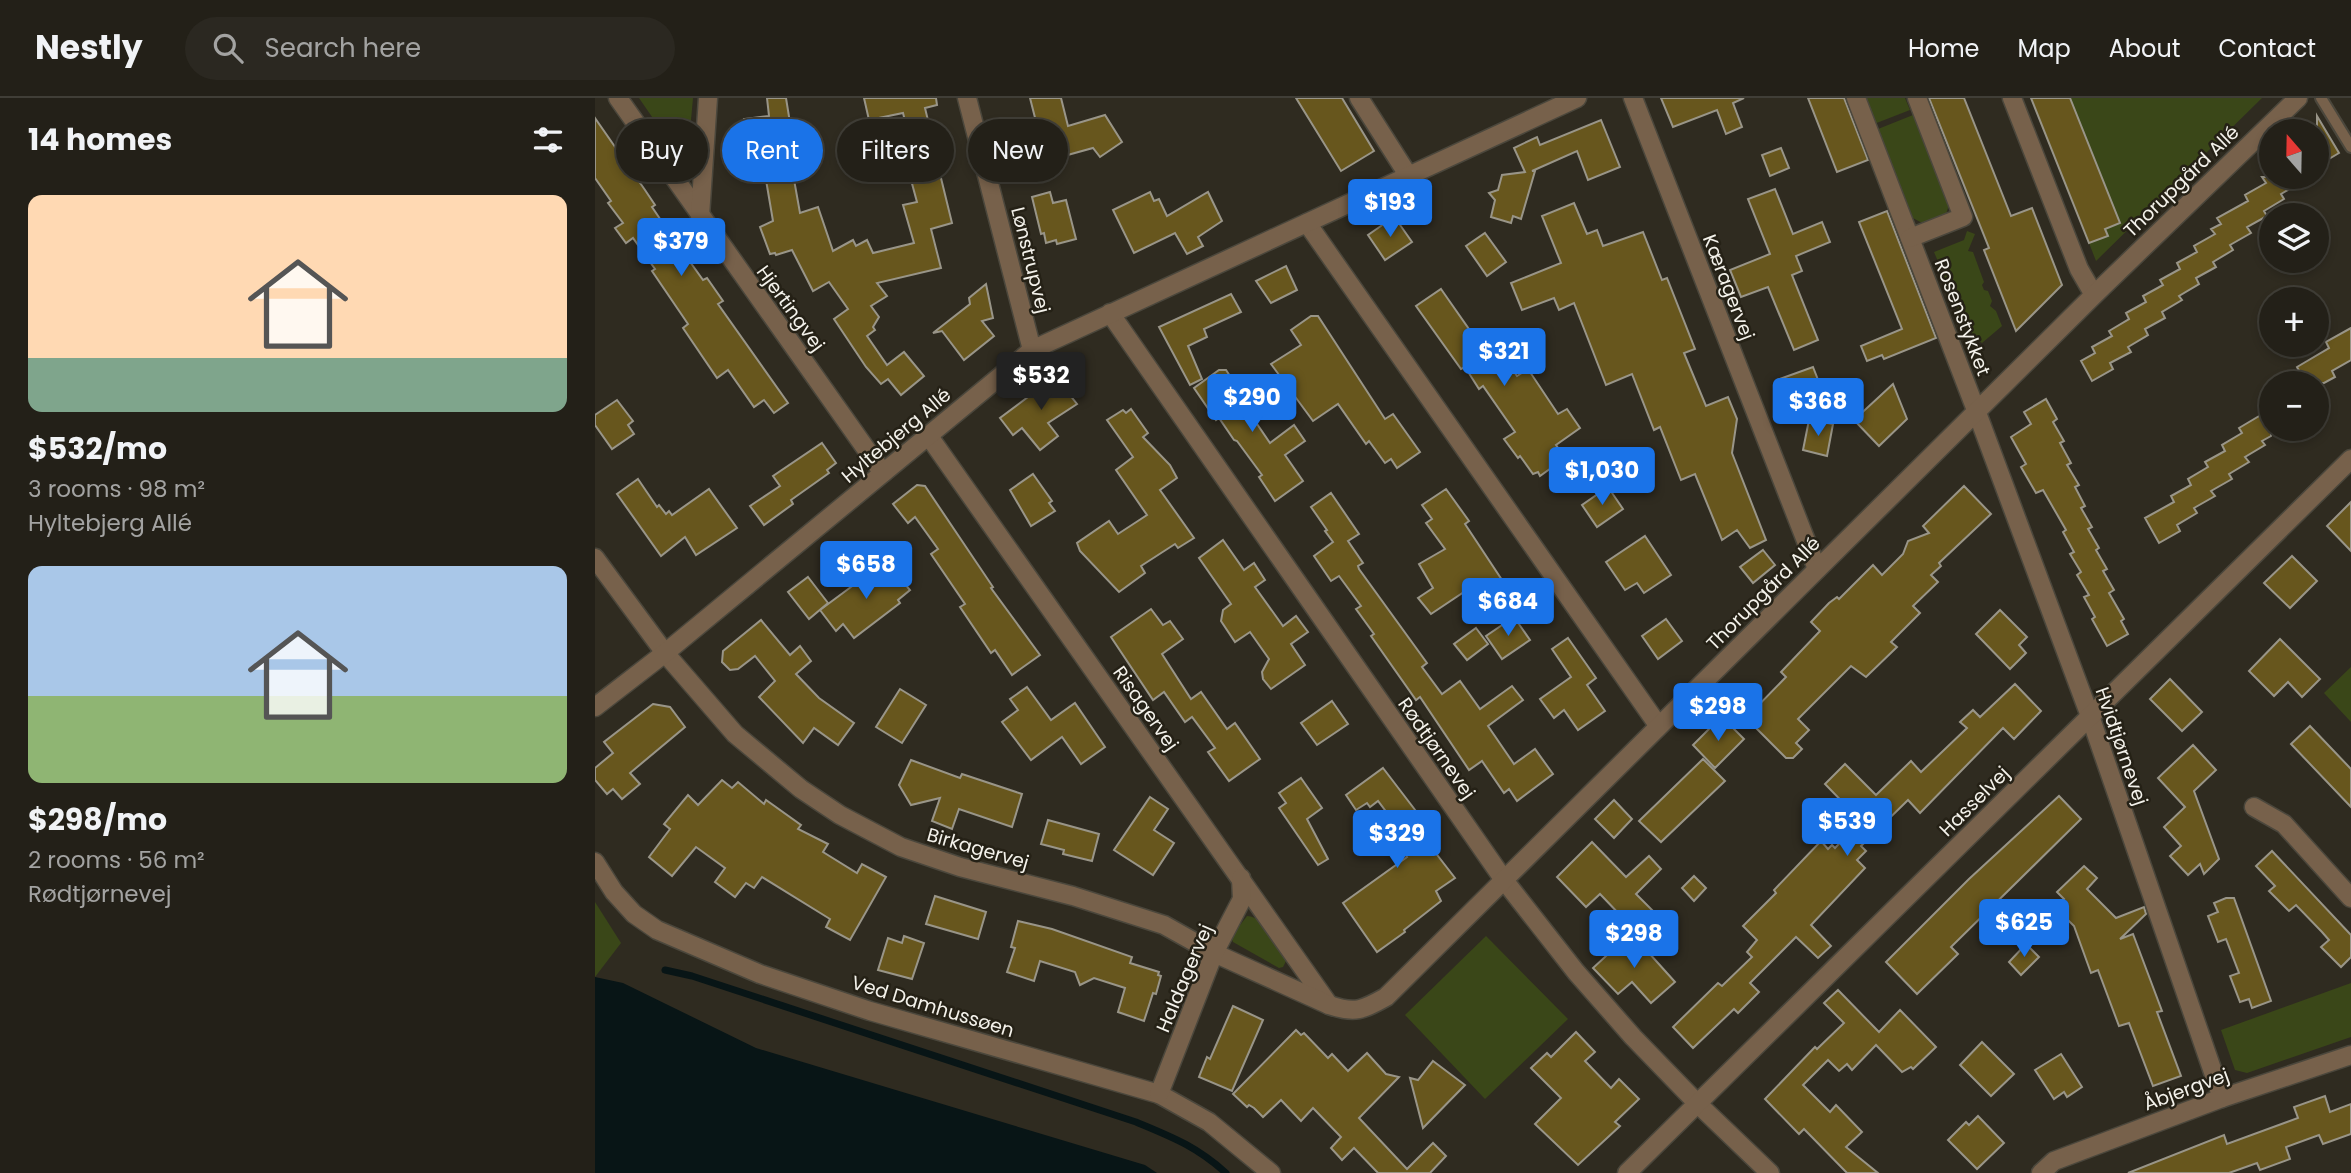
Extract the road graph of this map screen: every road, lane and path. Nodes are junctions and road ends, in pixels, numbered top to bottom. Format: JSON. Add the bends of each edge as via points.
{"nodes":[{"id":1,"x":618,"y":98,"type":"edge"},
{"id":2,"x":708,"y":98,"type":"edge"},
{"id":3,"x":967,"y":98,"type":"edge"},
{"id":4,"x":1359,"y":98,"type":"edge"},
{"id":5,"x":1577,"y":98,"type":"edge"},
{"id":6,"x":1633,"y":98,"type":"edge"},
{"id":7,"x":1856,"y":98,"type":"edge"},
{"id":8,"x":1917,"y":98,"type":"edge"},
{"id":9,"x":2012,"y":98,"type":"edge"},
{"id":10,"x":2321,"y":98,"type":"edge"},
{"id":11,"x":2293,"y":100,"type":"edge"},
{"id":12,"x":2351,"y":147,"type":"edge"},
{"id":13,"x":1408,"y":175,"type":"junction"},
{"id":14,"x":700,"y":216,"type":"junction"},
{"id":15,"x":1307,"y":223,"type":"junction"},
{"id":16,"x":1910,"y":238,"type":"junction"},
{"id":17,"x":2094,"y":295,"type":"junction"},
{"id":18,"x":1110,"y":313,"type":"junction"},
{"id":19,"x":1032,"y":351,"type":"junction"},
{"id":20,"x":1976,"y":411,"type":"junction"},
{"id":21,"x":928,"y":435,"type":"junction"},
{"id":22,"x":2351,"y":459,"type":"edge"},
{"id":23,"x":883,"y":473,"type":"junction"},
{"id":24,"x":595,"y":558,"type":"edge"},
{"id":25,"x":1817,"y":569,"type":"junction"},
{"id":26,"x":665,"y":653,"type":"junction"},
{"id":27,"x":595,"y":707,"type":"edge"},
{"id":28,"x":2090,"y":716,"type":"junction"},
{"id":29,"x":1658,"y":725,"type":"junction"},
{"id":30,"x":2254,"y":807,"type":"dead end"},
{"id":31,"x":595,"y":862,"type":"edge"},
{"id":32,"x":1241,"y":878,"type":"junction"},
{"id":33,"x":1504,"y":880,"type":"junction"},
{"id":34,"x":2351,"y":898,"type":"edge"},
{"id":35,"x":1214,"y":953,"type":"junction"},
{"id":36,"x":1329,"y":1005,"type":"junction"},
{"id":37,"x":2351,"y":1055,"type":"edge"},
{"id":38,"x":1159,"y":1094,"type":"junction"},
{"id":39,"x":2222,"y":1098,"type":"junction"},
{"id":40,"x":1697,"y":1104,"type":"junction"},
{"id":41,"x":1271,"y":1173,"type":"edge"},
{"id":42,"x":1627,"y":1173,"type":"edge"},
{"id":43,"x":1770,"y":1173,"type":"edge"},
{"id":44,"x":2041,"y":1173,"type":"edge"}],
"edges":[{"from":1,"to":14,"type":"street","name":"Hjertingvej"},
{"from":2,"to":14,"type":"street"},
{"from":3,"to":19,"type":"street","name":"Lønstrupvej"},
{"from":4,"to":13,"type":"street"},
{"from":5,"to":13,"type":"street","name":"Hyltebjerg Allé"},
{"from":6,"to":25,"type":"street","name":"Kæragervej"},
{"from":7,"to":16,"type":"street","name":"Rosenstykket"},
{"from":8,"to":16,"type":"street","via":[[1963,217]]},
{"from":9,"to":17,"type":"street","via":[[2079,269]]},
{"from":10,"to":12,"type":"lane"},
{"from":11,"to":17,"type":"street","name":"Thorupgård Allé"},
{"from":13,"to":15,"type":"street","name":"Hyltebjerg Allé"},
{"from":14,"to":23,"type":"street","name":"Hjertingvej"},
{"from":15,"to":18,"type":"street","name":"Hyltebjerg Allé"},
{"from":15,"to":29,"type":"street"},
{"from":16,"to":20,"type":"street","name":"Rosenstykket"},
{"from":17,"to":20,"type":"street","name":"Thorupgård Allé"},
{"from":18,"to":19,"type":"street","name":"Hyltebjerg Allé"},
{"from":18,"to":33,"type":"street","name":"Rødtjørnevej"},
{"from":19,"to":21,"type":"street","name":"Hyltebjerg Allé"},
{"from":20,"to":25,"type":"street","name":"Thorupgård Allé"},
{"from":20,"to":28,"type":"street","name":"Hvidtjørnevej"},
{"from":21,"to":23,"type":"street","name":"Hyltebjerg Allé"},
{"from":21,"to":32,"type":"street","name":"Risagervej"},
{"from":22,"to":28,"type":"street","name":"Hasselvej"},
{"from":23,"to":26,"type":"street","name":"Hyltebjerg Allé"},
{"from":24,"to":26,"type":"street","name":"Birkagervej"},
{"from":25,"to":29,"type":"street","name":"Thorupgård Allé"},
{"from":26,"to":27,"type":"street","name":"Hyltebjerg Allé"},
{"from":26,"to":35,"type":"street","name":"Birkagervej","via":[[734,734],[840,815],[901,847],[1164,925]]},
{"from":28,"to":39,"type":"street","name":"Hvidtjørnevej"},
{"from":28,"to":40,"type":"street","name":"Hasselvej"},
{"from":29,"to":33,"type":"street","name":"Thorupgård Allé"},
{"from":30,"to":34,"type":"street","via":[[2284,824]]},
{"from":31,"to":38,"type":"street","name":"Ved Damhussøen","via":[[634,914],[657,930],[760,974],[870,1011]]},
{"from":32,"to":35,"type":"street","name":"Haldagervej","via":[[1242,899]]},
{"from":32,"to":36,"type":"street","name":"Risagervej"},
{"from":33,"to":36,"type":"street","name":"Thorupgård Allé","via":[[1386,997],[1363,1011]]},
{"from":33,"to":40,"type":"street","name":"Rødtjørnevej","via":[[1576,972]]},
{"from":35,"to":36,"type":"street","name":"Birkagervej"},
{"from":35,"to":38,"type":"street","name":"Haldagervej"},
{"from":37,"to":39,"type":"street","name":"Åbjergvej"},
{"from":38,"to":41,"type":"street","name":"Ved Damhussøen","via":[[1209,1122]]},
{"from":39,"to":44,"type":"street","name":"Åbjergvej","via":[[2054,1161]]},
{"from":40,"to":42,"type":"street","name":"Hasselvej"},
{"from":40,"to":43,"type":"street","name":"Rødtjørnevej"}]}
